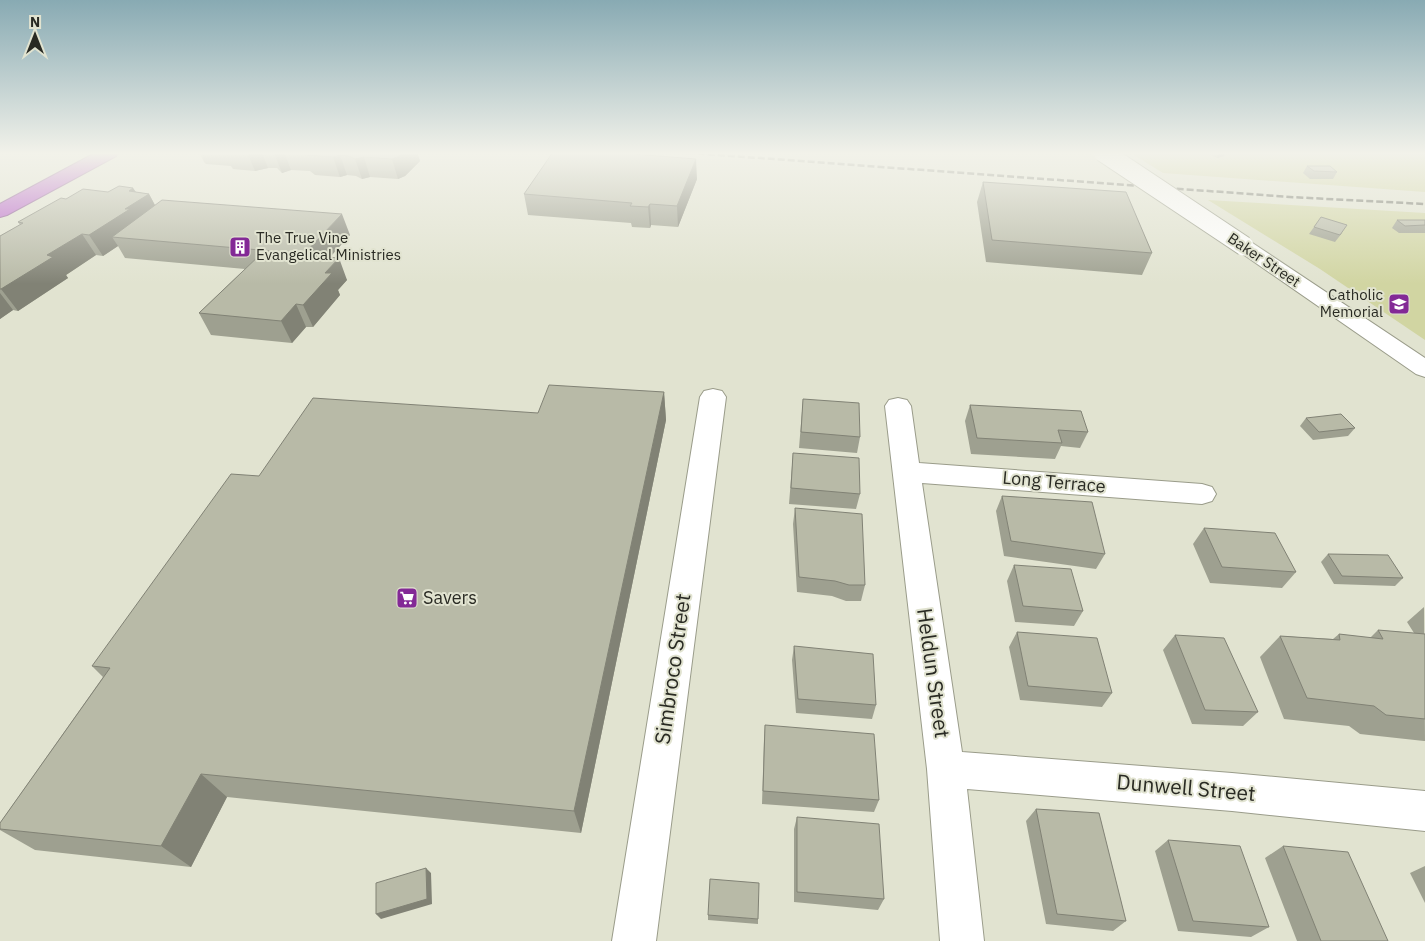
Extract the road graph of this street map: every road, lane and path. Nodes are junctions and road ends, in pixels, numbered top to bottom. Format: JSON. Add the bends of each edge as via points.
{"nodes":[{"id":1,"x":28,"y":196,"type":"edge"},
{"id":2,"x":1169,"y":196,"type":"edge"},
{"id":3,"x":0,"y":211,"type":"edge"},
{"id":4,"x":1425,"y":369,"type":"edge"},
{"id":5,"x":713,"y":397,"type":"dead end"},
{"id":6,"x":898,"y":406,"type":"dead end"},
{"id":7,"x":906,"y":472,"type":"junction"},
{"id":8,"x":1202,"y":494,"type":"dead end"},
{"id":9,"x":946,"y":769,"type":"junction"},
{"id":10,"x":1425,"y":810,"type":"edge"},
{"id":11,"x":634,"y":941,"type":"edge"},
{"id":12,"x":962,"y":941,"type":"edge"}],
"edges":[{"from":1,"to":3,"type":"highway"},
{"from":2,"to":4,"type":"street","name":"Baker Street","bridge":true},
{"from":5,"to":11,"type":"street","name":"Simbroco Street"},
{"from":6,"to":7,"type":"street","name":"Heldun Street"},
{"from":7,"to":8,"type":"street","name":"Long Terrace"},
{"from":7,"to":9,"type":"street","name":"Heldun Street"},
{"from":9,"to":10,"type":"street","name":"Dunwell Street"},
{"from":9,"to":12,"type":"street","name":"Heldun Street"}]}
